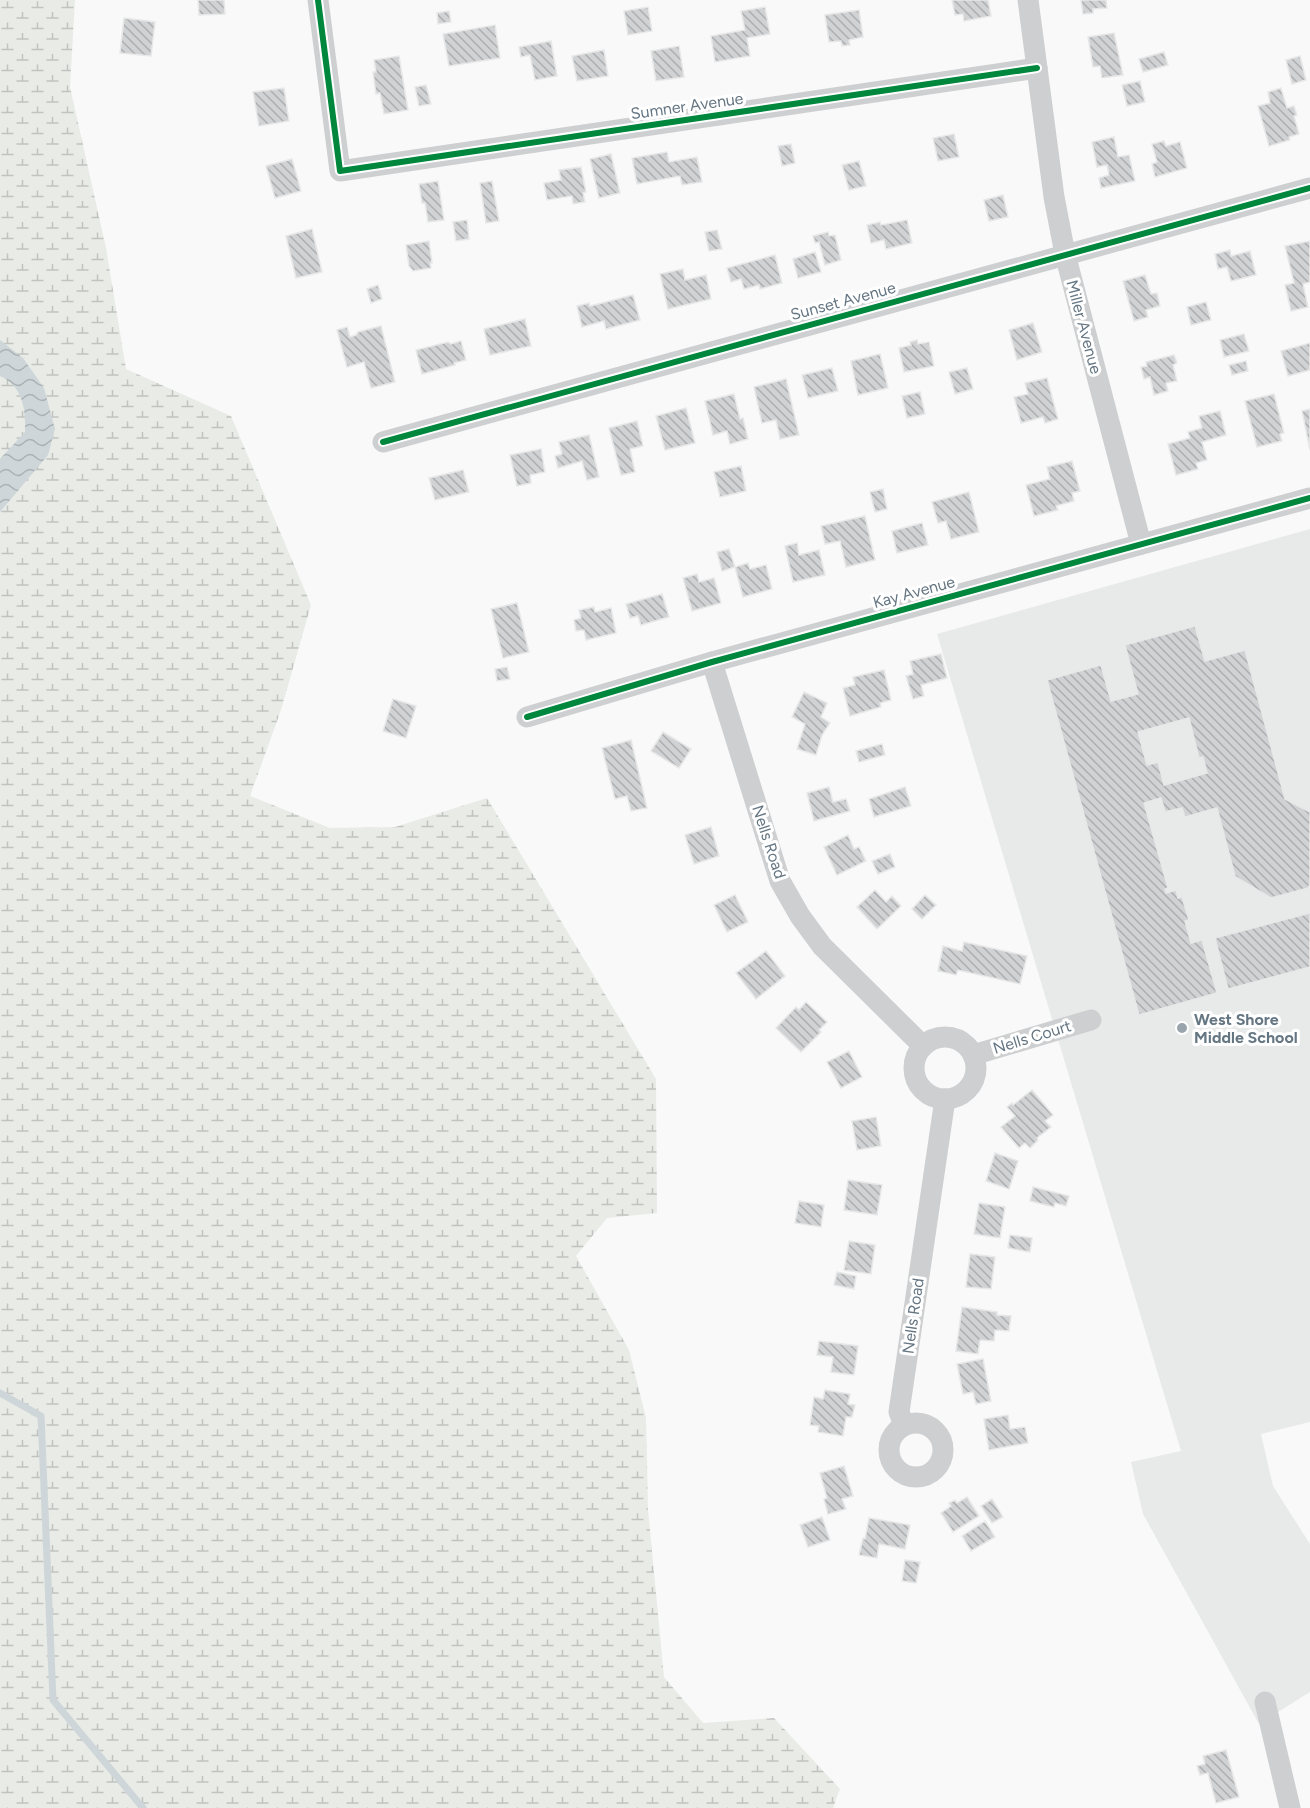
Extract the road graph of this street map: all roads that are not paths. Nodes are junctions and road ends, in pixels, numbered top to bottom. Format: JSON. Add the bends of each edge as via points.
{"nodes":[{"id":1,"x":318,"y":0,"type":"edge"},
{"id":2,"x":1028,"y":0,"type":"edge"},
{"id":3,"x":1037,"y":68,"type":"junction"},
{"id":4,"x":1310,"y":188,"type":"edge"},
{"id":5,"x":1065,"y":254,"type":"junction"},
{"id":6,"x":383,"y":442,"type":"dead end"},
{"id":7,"x":1310,"y":498,"type":"edge"},
{"id":8,"x":1141,"y":544,"type":"junction"},
{"id":9,"x":712,"y":662,"type":"junction"},
{"id":10,"x":527,"y":717,"type":"dead end"},
{"id":11,"x":1092,"y":1020,"type":"dead end"},
{"id":12,"x":924,"y":1046,"type":"junction"},
{"id":13,"x":973,"y":1055,"type":"junction"},
{"id":14,"x":945,"y":1099,"type":"junction"},
{"id":15,"x":904,"y":1425,"type":"dead end"},
{"id":16,"x":1265,"y":1702,"type":"dead end"},
{"id":17,"x":1290,"y":1808,"type":"edge"}],
"edges":[{"from":1,"to":3,"type":"street","name":"Sumner Avenue","via":[[340,171]]},
{"from":2,"to":3,"type":"street","name":"Miller Avenue"},
{"from":3,"to":5,"type":"street","name":"Miller Avenue"},
{"from":4,"to":5,"type":"street","name":"Sunset Avenue"},
{"from":5,"to":6,"type":"street","name":"Sunset Avenue"},
{"from":5,"to":8,"type":"street","name":"Miller Avenue"},
{"from":7,"to":8,"type":"street","name":"Kay Avenue"},
{"from":8,"to":9,"type":"street","name":"Kay Avenue"},
{"from":9,"to":10,"type":"street","name":"Kay Avenue"},
{"from":9,"to":12,"type":"street","name":"Nells Road","via":[[780,881],[822,946]]},
{"from":11,"to":13,"type":"street","name":"Nells Court"},
{"from":12,"to":13,"type":"street","via":[[951,1038],[968,1047]]},
{"from":12,"to":14,"type":"street","via":[[918,1055],[915,1075],[926,1092]]},
{"from":13,"to":14,"type":"street","via":[[976,1075],[972,1085],[965,1093]]},
{"from":14,"to":15,"type":"street","name":"Nells Road","via":[[899,1412]]},
{"from":16,"to":17,"type":"street"}]}
